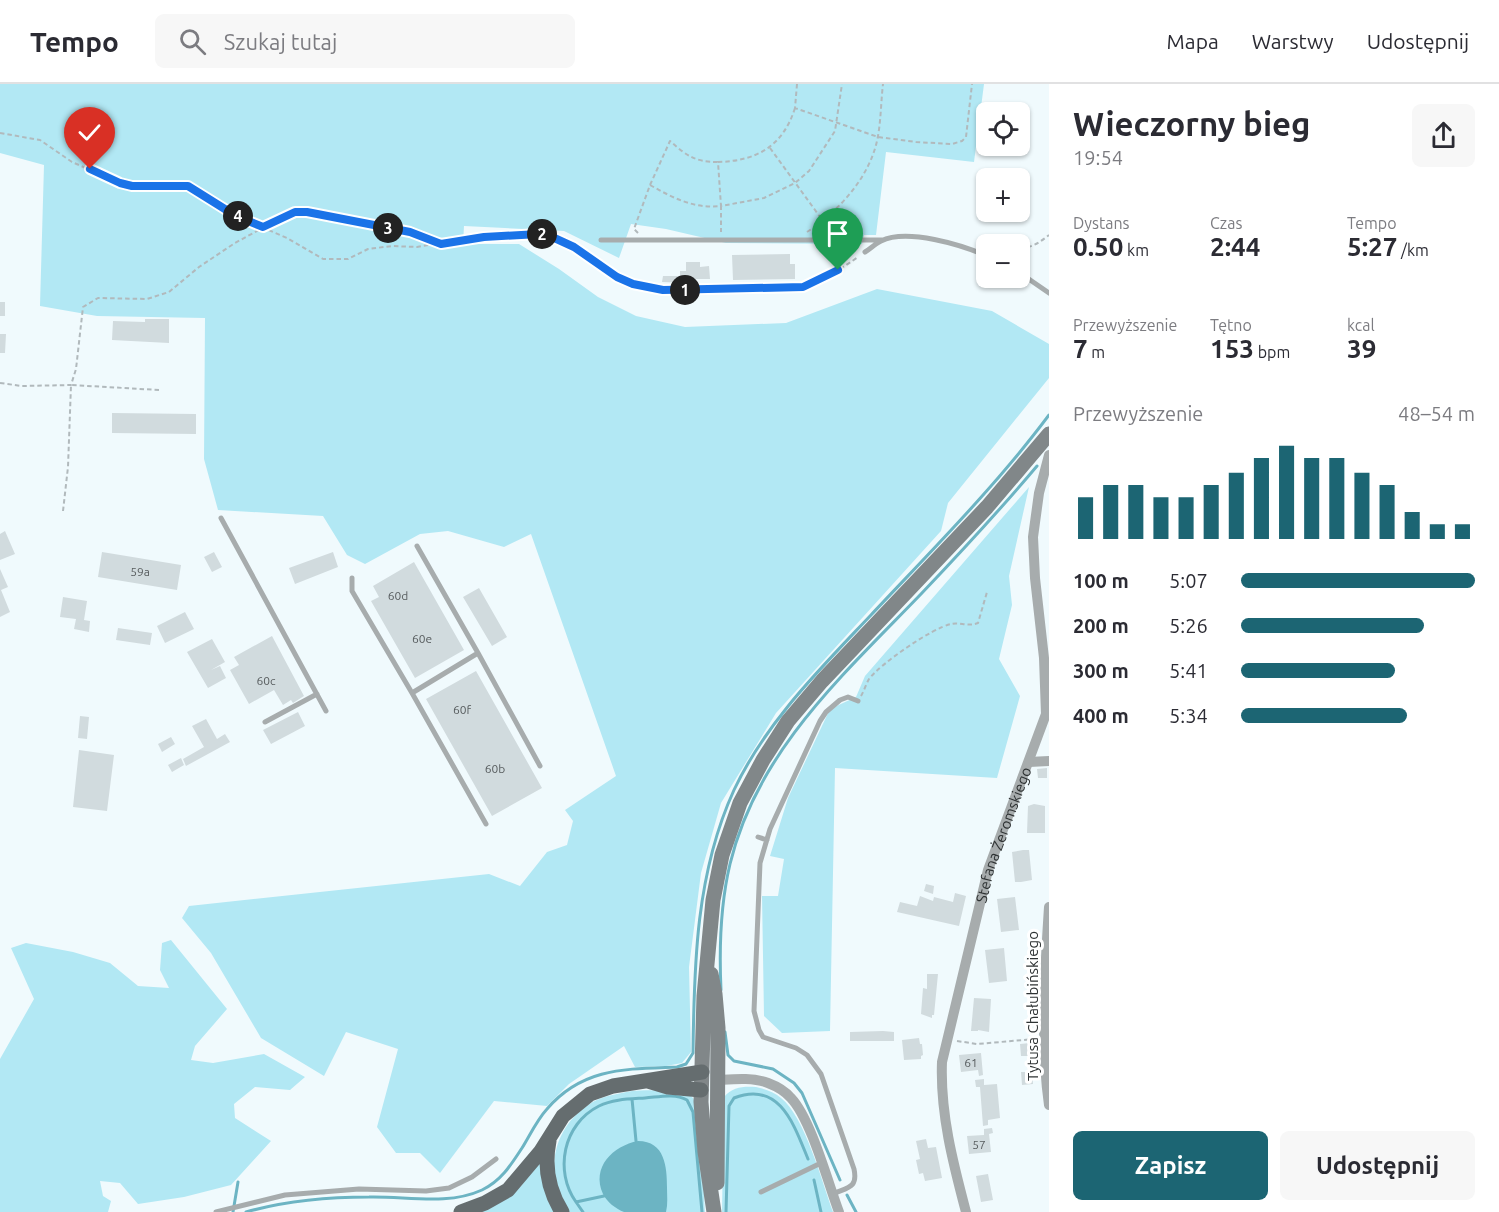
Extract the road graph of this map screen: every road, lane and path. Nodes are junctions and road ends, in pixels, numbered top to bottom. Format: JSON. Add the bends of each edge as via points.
{"nodes":[{"id":1,"x":797,"y":84,"type":"edge"},
{"id":2,"x":842,"y":84,"type":"edge"},
{"id":3,"x":883,"y":84,"type":"edge"},
{"id":4,"x":972,"y":84,"type":"edge"},
{"id":5,"x":795,"y":108,"type":"junction"},
{"id":6,"x":837,"y":121,"type":"junction"},
{"id":7,"x":0,"y":133,"type":"edge"},
{"id":8,"x":878,"y":137,"type":"junction"},
{"id":9,"x":770,"y":148,"type":"junction"},
{"id":10,"x":718,"y":162,"type":"junction"},
{"id":11,"x":795,"y":183,"type":"junction"},
{"id":12,"x":650,"y":185,"type":"junction"},
{"id":13,"x":721,"y":206,"type":"junction"},
{"id":14,"x":823,"y":221,"type":"junction"},
{"id":15,"x":263,"y":227,"type":"junction"},
{"id":16,"x":1049,"y":235,"type":"edge"},
{"id":17,"x":601,"y":240,"type":"dead end"},
{"id":18,"x":645,"y":240,"type":"junction"},
{"id":19,"x":721,"y":240,"type":"junction"},
{"id":20,"x":795,"y":240,"type":"junction"},
{"id":21,"x":882,"y":240,"type":"junction"},
{"id":22,"x":441,"y":244,"type":"junction"},
{"id":23,"x":1030,"y":247,"type":"edge"},
{"id":24,"x":865,"y":252,"type":"joint"},
{"id":25,"x":976,"y":252,"type":"edge"},
{"id":26,"x":1030,"y":280,"type":"edge"},
{"id":27,"x":1049,"y":293,"type":"edge"},
{"id":28,"x":0,"y":383,"type":"edge"},
{"id":29,"x":71,"y":385,"type":"junction"},
{"id":30,"x":159,"y":390,"type":"dead end"},
{"id":31,"x":1049,"y":434,"type":"edge"},
{"id":32,"x":1049,"y":439,"type":"edge"},
{"id":33,"x":1049,"y":455,"type":"edge"},
{"id":34,"x":63,"y":511,"type":"dead end"},
{"id":35,"x":221,"y":518,"type":"dead end"},
{"id":36,"x":417,"y":546,"type":"dead end"},
{"id":37,"x":352,"y":578,"type":"dead end"},
{"id":38,"x":987,"y":592,"type":"dead end"},
{"id":39,"x":478,"y":653,"type":"junction"},
{"id":40,"x":412,"y":693,"type":"junction"},
{"id":41,"x":317,"y":694,"type":"junction"},
{"id":42,"x":858,"y":701,"type":"joint"},
{"id":43,"x":326,"y":711,"type":"dead end"},
{"id":44,"x":1047,"y":714,"type":"edge"},
{"id":45,"x":265,"y":722,"type":"dead end"},
{"id":46,"x":1049,"y":761,"type":"edge"},
{"id":47,"x":1029,"y":762,"type":"junction"},
{"id":48,"x":540,"y":766,"type":"dead end"},
{"id":49,"x":486,"y":824,"type":"dead end"},
{"id":50,"x":758,"y":837,"type":"dead end"},
{"id":51,"x":767,"y":840,"type":"junction"},
{"id":52,"x":1049,"y":907,"type":"edge"},
{"id":53,"x":709,"y":959,"type":"junction"},
{"id":54,"x":1046,"y":1037,"type":"junction"},
{"id":55,"x":954,"y":1040,"type":"dead end"},
{"id":56,"x":702,"y":1072,"type":"junction"},
{"id":57,"x":718,"y":1080,"type":"junction"},
{"id":58,"x":648,"y":1081,"type":"junction"},
{"id":59,"x":701,"y":1090,"type":"junction"},
{"id":60,"x":1049,"y":1105,"type":"edge"},
{"id":61,"x":551,"y":1135,"type":"junction"},
{"id":62,"x":496,"y":1158,"type":"dead end"},
{"id":63,"x":821,"y":1163,"type":"junction"},
{"id":64,"x":761,"y":1192,"type":"dead end"},
{"id":65,"x":833,"y":1194,"type":"junction"},
{"id":66,"x":216,"y":1212,"type":"edge"},
{"id":67,"x":461,"y":1212,"type":"edge"},
{"id":68,"x":562,"y":1212,"type":"edge"},
{"id":69,"x":714,"y":1212,"type":"edge"},
{"id":70,"x":839,"y":1212,"type":"edge"},
{"id":71,"x":966,"y":1212,"type":"edge"}],
"edges":[{"from":1,"to":5,"type":"path"},
{"from":2,"to":6,"type":"path"},
{"from":3,"to":8,"type":"path"},
{"from":4,"to":8,"type":"path","via":[[966,137],[962,141],[952,144]]},
{"from":5,"to":6,"type":"path"},
{"from":5,"to":9,"type":"path","via":[[792,120]]},
{"from":6,"to":8,"type":"path"},
{"from":6,"to":11,"type":"path","via":[[835,131],[809,171]]},
{"from":7,"to":15,"type":"path","via":[[40,140],[72,162],[120,183],[188,186],[236,216]]},
{"from":8,"to":14,"type":"path","via":[[859,180]]},
{"from":9,"to":10,"type":"path","via":[[747,159]]},
{"from":9,"to":11,"type":"path"},
{"from":10,"to":12,"type":"path","via":[[701,162],[670,141]]},
{"from":10,"to":13,"type":"path"},
{"from":11,"to":13,"type":"path","via":[[764,198]]},
{"from":11,"to":14,"type":"path"},
{"from":12,"to":13,"type":"path","via":[[683,202]]},
{"from":12,"to":18,"type":"path","via":[[634,229]]},
{"from":13,"to":19,"type":"path"},
{"from":14,"to":20,"type":"path"},
{"from":15,"to":22,"type":"path","via":[[295,212],[307,212],[410,232]]},
{"from":15,"to":22,"type":"path","via":[[323,259],[348,259],[368,249]]},
{"from":15,"to":29,"type":"path","via":[[199,267],[169,292],[147,299],[98,298],[83,307]]},
{"from":16,"to":23,"type":"path"},
{"from":17,"to":18,"type":"lane"},
{"from":18,"to":19,"type":"lane"},
{"from":19,"to":20,"type":"lane"},
{"from":20,"to":21,"type":"lane"},
{"from":21,"to":24,"type":"lane"},
{"from":21,"to":25,"type":"lane","via":[[928,239]]},
{"from":22,"to":24,"type":"path","via":[[484,237],[550,236],[574,247],[617,277],[663,290],[803,287]]},
{"from":26,"to":27,"type":"lane"},
{"from":28,"to":29,"type":"path"},
{"from":29,"to":30,"type":"path"},
{"from":29,"to":34,"type":"path"},
{"from":31,"to":32,"type":"street"},
{"from":31,"to":53,"type":"street","via":[[987,507],[822,681],[763,760],[740,803],[722,855],[713,900]]},
{"from":33,"to":44,"type":"street","name":"Stefana Żeromskiego","via":[[1033,537]]},
{"from":35,"to":41,"type":"lane"},
{"from":36,"to":39,"type":"lane"},
{"from":37,"to":40,"type":"lane","via":[[352,591]]},
{"from":38,"to":42,"type":"path","via":[[978,623],[936,628],[905,648],[870,678]]},
{"from":39,"to":40,"type":"lane"},
{"from":39,"to":48,"type":"lane"},
{"from":40,"to":49,"type":"lane"},
{"from":41,"to":43,"type":"lane"},
{"from":41,"to":45,"type":"lane"},
{"from":42,"to":51,"type":"lane","via":[[848,697],[840,700],[820,721]]},
{"from":44,"to":47,"type":"street","name":"Stefana Żeromskiego"},
{"from":46,"to":47,"type":"street"},
{"from":47,"to":71,"type":"street","name":"Stefana Żeromskiego","via":[[988,870],[942,1062],[941,1089],[948,1135]]},
{"from":50,"to":51,"type":"lane"},
{"from":51,"to":65,"type":"lane","via":[[760,863],[754,1011],[763,1037],[807,1055],[821,1074],[856,1179],[853,1185]]},
{"from":52,"to":54,"type":"street","name":"Tytusa Chałubińskiego"},
{"from":53,"to":56,"type":"street"},
{"from":53,"to":57,"type":"street","via":[[715,994]]},
{"from":54,"to":55,"type":"path","via":[[977,1044]]},
{"from":54,"to":60,"type":"street","name":"Tytusa Chałubińskiego"},
{"from":56,"to":57,"type":"street","via":[[711,1073]]},
{"from":56,"to":58,"type":"main road"},
{"from":56,"to":59,"type":"street"},
{"from":57,"to":59,"type":"street"},
{"from":57,"to":63,"type":"street","via":[[766,1082],[792,1098],[805,1119]]},
{"from":57,"to":69,"type":"street"},
{"from":58,"to":59,"type":"main road","via":[[668,1088]]},
{"from":58,"to":61,"type":"main road","via":[[613,1086],[590,1095],[563,1116]]},
{"from":59,"to":69,"type":"street"},
{"from":61,"to":67,"type":"main road","via":[[508,1190]]},
{"from":61,"to":68,"type":"main road","via":[[548,1174]]},
{"from":62,"to":66,"type":"lane","via":[[449,1188],[285,1195]]},
{"from":63,"to":64,"type":"lane"},
{"from":63,"to":65,"type":"street"},
{"from":65,"to":70,"type":"street"}]}
